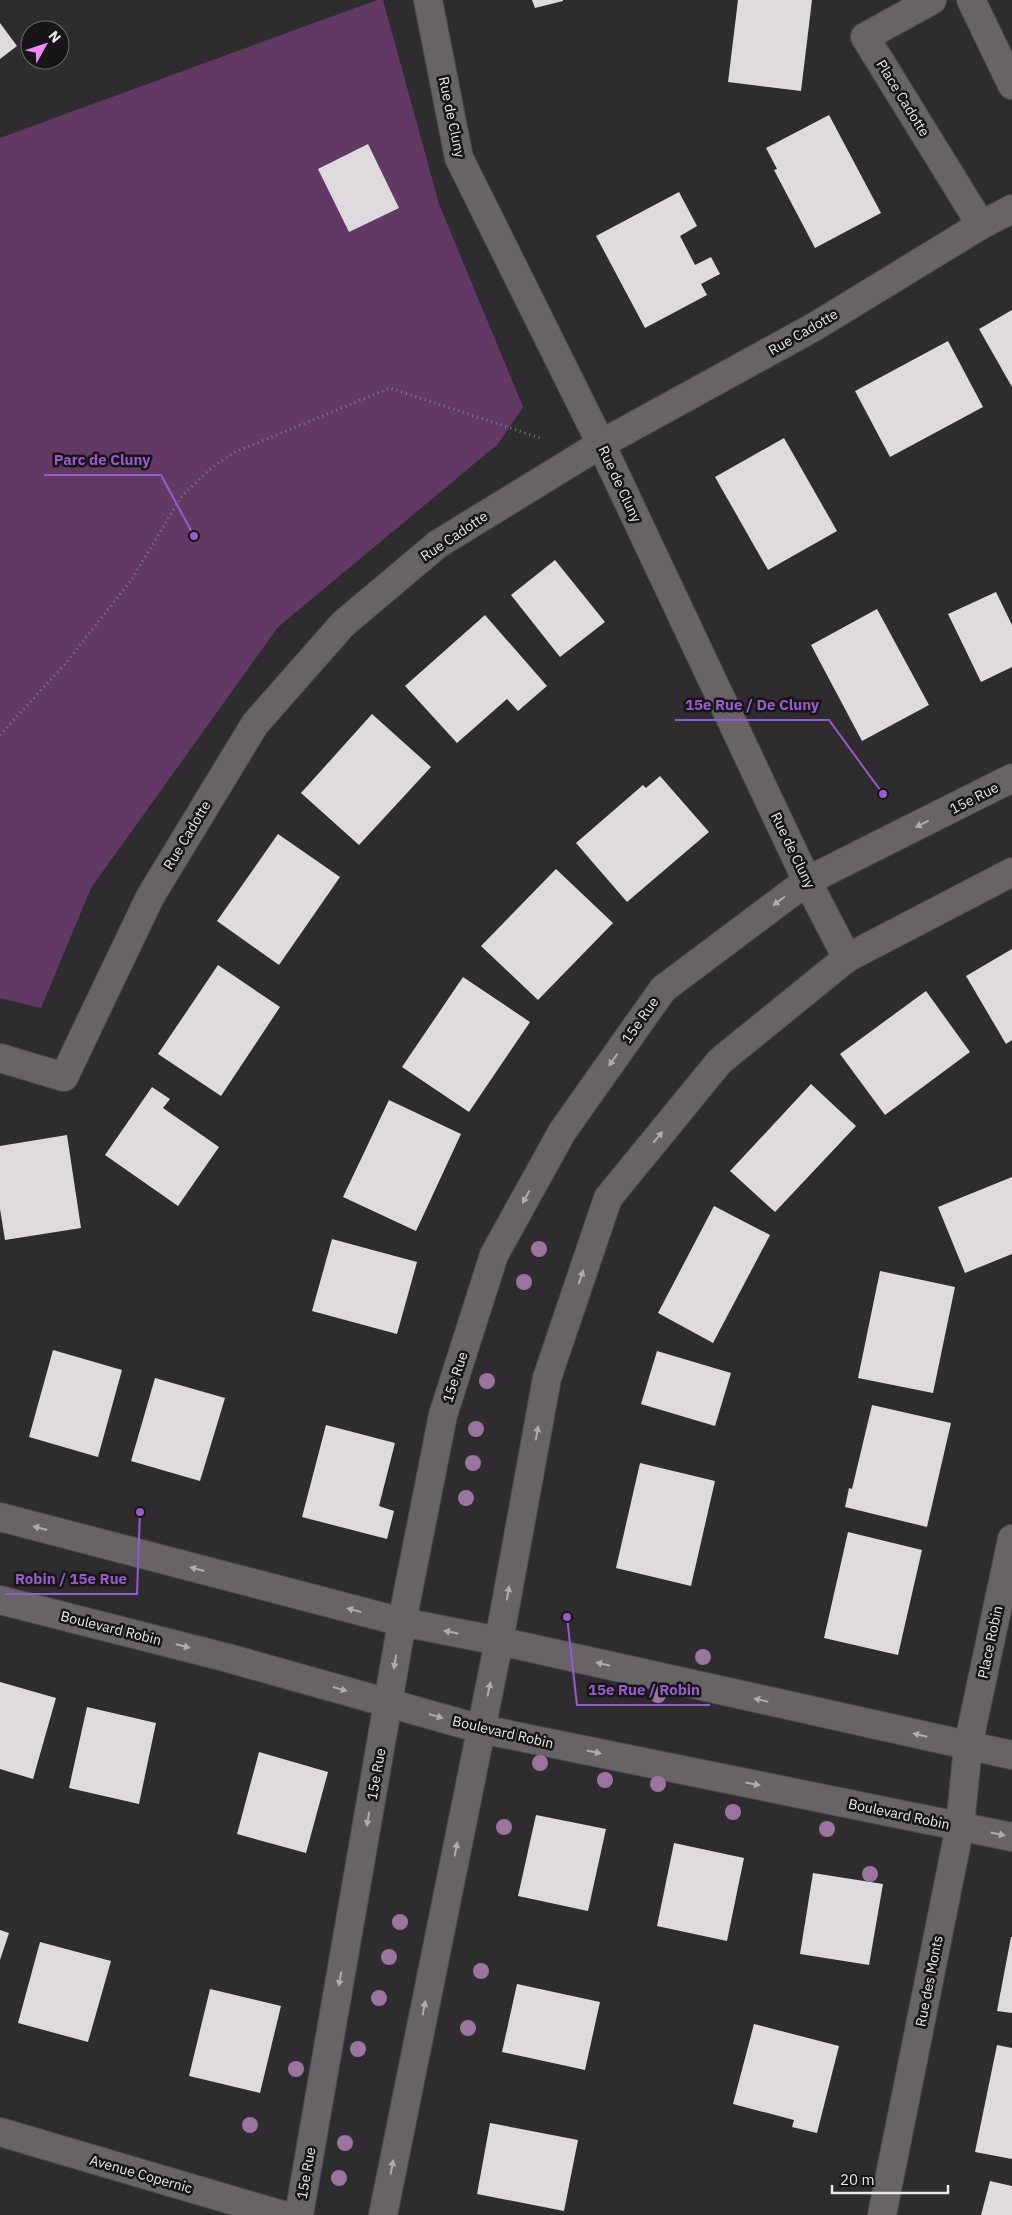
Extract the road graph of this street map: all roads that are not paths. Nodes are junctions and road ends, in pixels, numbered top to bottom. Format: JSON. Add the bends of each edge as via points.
{"nodes":[{"id":1,"x":428,"y":0,"type":"edge"},
{"id":2,"x":932,"y":0,"type":"edge"},
{"id":3,"x":971,"y":0,"type":"edge"},
{"id":4,"x":1012,"y":85,"type":"edge"},
{"id":5,"x":1012,"y":209,"type":"edge"},
{"id":6,"x":981,"y":225,"type":"junction"},
{"id":7,"x":601,"y":444,"type":"junction"},
{"id":8,"x":1012,"y":778,"type":"edge"},
{"id":9,"x":1012,"y":872,"type":"edge"},
{"id":10,"x":807,"y":881,"type":"junction"},
{"id":11,"x":846,"y":958,"type":"junction"},
{"id":12,"x":0,"y":1058,"type":"edge"},
{"id":13,"x":0,"y":1517,"type":"edge"},
{"id":14,"x":1012,"y":1539,"type":"edge"},
{"id":15,"x":0,"y":1600,"type":"edge"},
{"id":16,"x":402,"y":1622,"type":"junction"},
{"id":17,"x":499,"y":1641,"type":"junction"},
{"id":18,"x":389,"y":1702,"type":"junction"},
{"id":19,"x":481,"y":1729,"type":"junction"},
{"id":20,"x":968,"y":1746,"type":"junction"},
{"id":21,"x":1012,"y":1755,"type":"edge"},
{"id":22,"x":960,"y":1826,"type":"junction"},
{"id":23,"x":1012,"y":1837,"type":"edge"},
{"id":24,"x":0,"y":2132,"type":"edge"},
{"id":25,"x":282,"y":2215,"type":"edge"},
{"id":26,"x":299,"y":2215,"type":"edge"},
{"id":27,"x":383,"y":2215,"type":"edge"},
{"id":28,"x":882,"y":2215,"type":"edge"}],
"edges":[{"from":1,"to":7,"type":"street","name":"Rue de Cluny","via":[[459,158]]},
{"from":2,"to":6,"type":"street","name":"Place Cadotte","via":[[865,37]]},
{"from":3,"to":4,"type":"street"},
{"from":5,"to":6,"type":"street","name":"Rue Cadotte"},
{"from":6,"to":7,"type":"street","name":"Rue Cadotte","via":[[814,327]]},
{"from":7,"to":10,"type":"street","name":"Rue de Cluny"},
{"from":7,"to":12,"type":"street","name":"Rue Cadotte","via":[[438,544],[344,624],[255,724],[150,897],[64,1078]]},
{"from":8,"to":10,"type":"street","name":"15e Rue","one_way":true},
{"from":9,"to":11,"type":"street"},
{"from":10,"to":11,"type":"street","name":"Rue de Cluny"},
{"from":10,"to":16,"type":"street","name":"15e Rue","one_way":true,"via":[[663,989],[562,1132],[494,1254],[443,1415]]},
{"from":17,"to":11,"type":"street","one_way":true,"via":[[547,1378],[608,1198],[720,1061]]},
{"from":16,"to":13,"type":"street","one_way":true},
{"from":14,"to":20,"type":"street","name":"Place Robin"},
{"from":15,"to":18,"type":"street","name":"Boulevard Robin","one_way":true},
{"from":17,"to":16,"type":"street","one_way":true},
{"from":16,"to":18,"type":"street","name":"15e Rue","one_way":true},
{"from":19,"to":17,"type":"street","one_way":true},
{"from":20,"to":17,"type":"street","one_way":true},
{"from":18,"to":19,"type":"street","name":"Boulevard Robin","one_way":true},
{"from":18,"to":26,"type":"street","name":"15e Rue","one_way":true},
{"from":19,"to":22,"type":"street","name":"Boulevard Robin","one_way":true},
{"from":27,"to":19,"type":"street","one_way":true},
{"from":20,"to":21,"type":"street"},
{"from":20,"to":22,"type":"street","name":"Rue des Monts"},
{"from":22,"to":23,"type":"street","name":"Boulevard Robin","one_way":true},
{"from":22,"to":28,"type":"street","name":"Rue des Monts"},
{"from":24,"to":25,"type":"street","name":"Avenue Copernic"}]}
